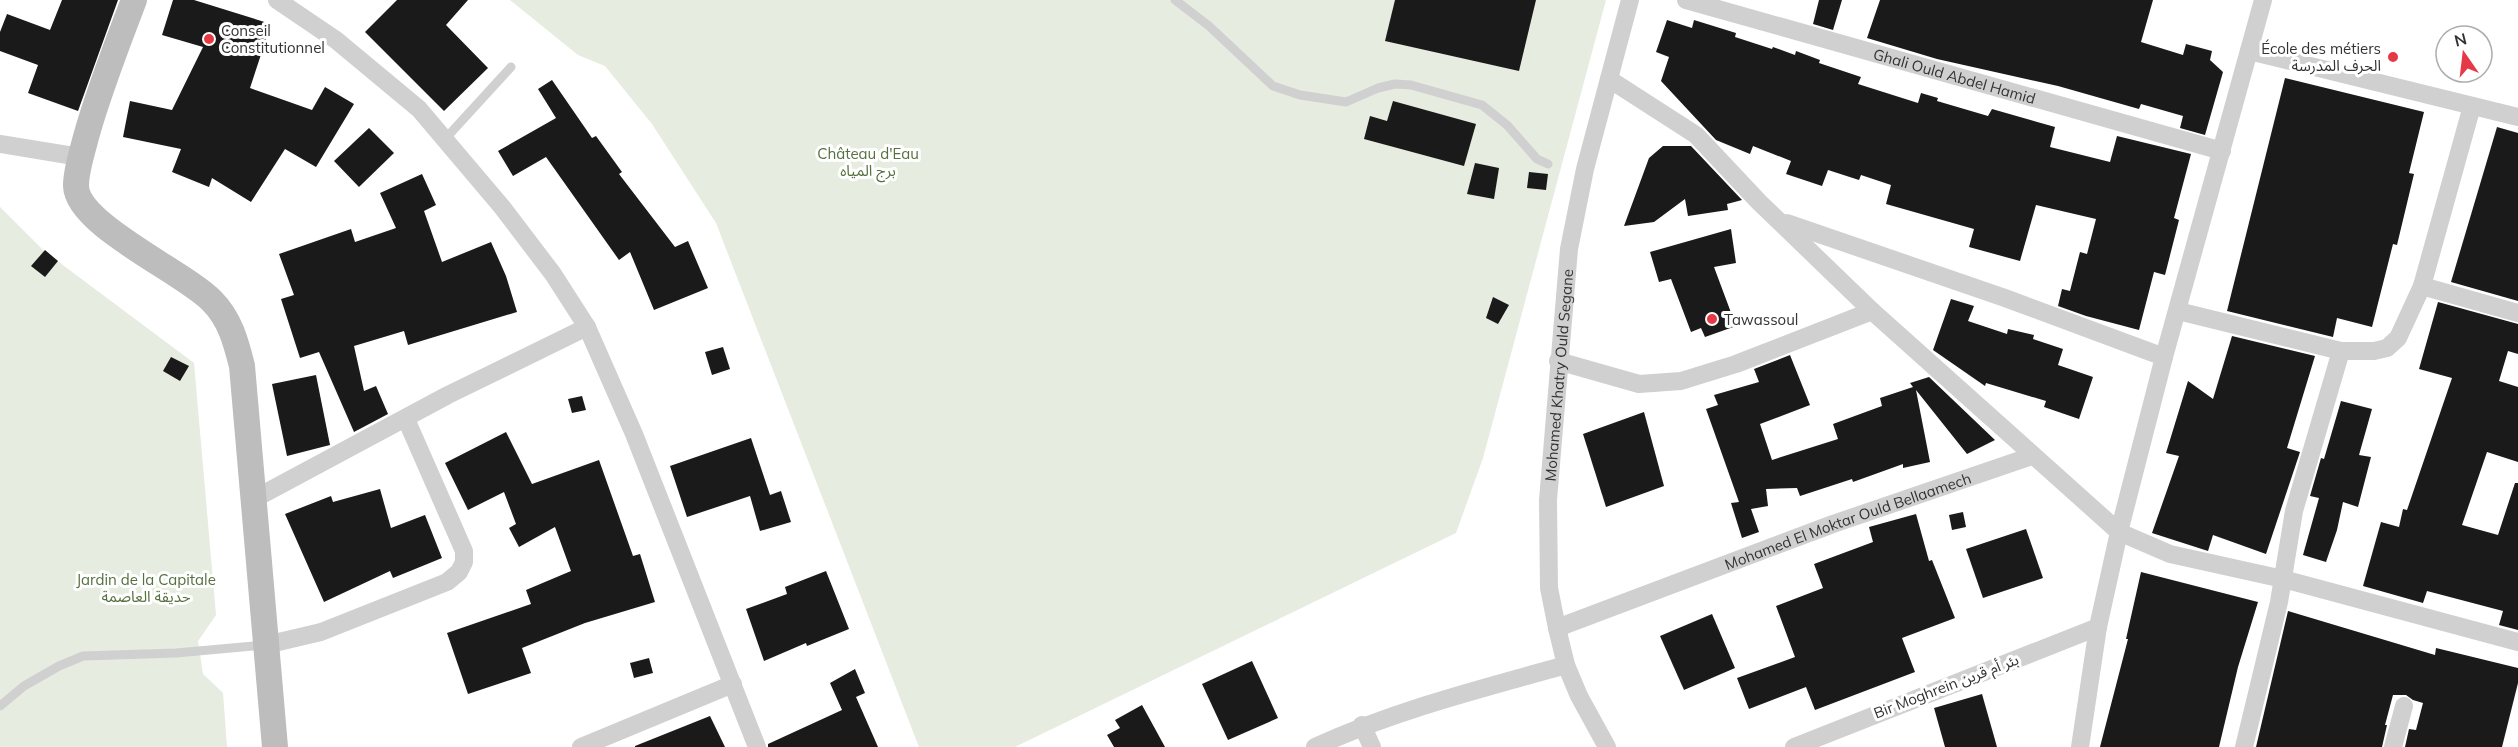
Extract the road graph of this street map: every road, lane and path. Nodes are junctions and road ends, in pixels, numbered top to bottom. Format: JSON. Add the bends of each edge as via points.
{"nodes":[{"id":1,"x":134,"y":0,"type":"edge"},
{"id":2,"x":277,"y":0,"type":"edge"},
{"id":3,"x":1175,"y":0,"type":"edge"},
{"id":4,"x":1630,"y":0,"type":"edge"},
{"id":5,"x":1686,"y":0,"type":"edge"},
{"id":6,"x":2263,"y":0,"type":"edge"},
{"id":7,"x":2249,"y":51,"type":"junction"},
{"id":8,"x":511,"y":67,"type":"dead end"},
{"id":9,"x":1609,"y":79,"type":"junction"},
{"id":10,"x":2472,"y":106,"type":"junction"},
{"id":11,"x":2518,"y":117,"type":"edge"},
{"id":12,"x":446,"y":138,"type":"junction"},
{"id":13,"x":0,"y":144,"type":"edge"},
{"id":14,"x":2222,"y":151,"type":"junction"},
{"id":15,"x":80,"y":157,"type":"junction"},
{"id":16,"x":1548,"y":164,"type":"dead end"},
{"id":17,"x":1781,"y":221,"type":"junction"},
{"id":18,"x":2422,"y":286,"type":"junction"},
{"id":19,"x":1872,"y":311,"type":"junction"},
{"id":20,"x":2178,"y":311,"type":"junction"},
{"id":21,"x":2518,"y":313,"type":"edge"},
{"id":22,"x":587,"y":327,"type":"junction"},
{"id":23,"x":2341,"y":351,"type":"junction"},
{"id":24,"x":2164,"y":357,"type":"junction"},
{"id":25,"x":1558,"y":361,"type":"junction"},
{"id":26,"x":406,"y":418,"type":"junction"},
{"id":27,"x":2032,"y":456,"type":"junction"},
{"id":28,"x":254,"y":500,"type":"junction"},
{"id":29,"x":2119,"y":532,"type":"junction"},
{"id":30,"x":2283,"y":579,"type":"junction"},
{"id":31,"x":2098,"y":627,"type":"junction"},
{"id":32,"x":1557,"y":628,"type":"junction"},
{"id":33,"x":2518,"y":642,"type":"edge"},
{"id":34,"x":266,"y":645,"type":"junction"},
{"id":35,"x":1566,"y":665,"type":"junction"},
{"id":36,"x":733,"y":684,"type":"junction"},
{"id":37,"x":0,"y":706,"type":"edge"},
{"id":38,"x":2404,"y":706,"type":"dead end"},
{"id":39,"x":1362,"y":725,"type":"junction"},
{"id":40,"x":275,"y":747,"type":"edge"},
{"id":41,"x":581,"y":747,"type":"edge"},
{"id":42,"x":757,"y":747,"type":"edge"},
{"id":43,"x":1315,"y":747,"type":"edge"},
{"id":44,"x":1372,"y":747,"type":"edge"},
{"id":45,"x":1607,"y":747,"type":"edge"},
{"id":46,"x":1794,"y":747,"type":"edge"},
{"id":47,"x":2080,"y":747,"type":"edge"},
{"id":48,"x":2244,"y":747,"type":"edge"},
{"id":49,"x":2393,"y":747,"type":"edge"}],
"edges":[{"from":1,"to":15,"type":"street","via":[[96,100]]},
{"from":2,"to":12,"type":"street","via":[[336,40],[419,109]]},
{"from":3,"to":16,"type":"lane","via":[[1273,86],[1300,95],[1346,102],[1395,84],[1462,99],[1482,105],[1507,125],[1537,159]]},
{"from":4,"to":9,"type":"street","name":"Mohamed Khatry Ould Segane"},
{"from":5,"to":14,"type":"street","name":"Ghali Ould Abdel Hamid"},
{"from":6,"to":7,"type":"street"},
{"from":7,"to":10,"type":"street"},
{"from":7,"to":14,"type":"street"},
{"from":8,"to":12,"type":"lane"},
{"from":9,"to":17,"type":"street","via":[[1696,135]]},
{"from":9,"to":25,"type":"street","name":"Mohamed Khatry Ould Segane","via":[[1569,249]]},
{"from":10,"to":11,"type":"street"},
{"from":10,"to":18,"type":"street"},
{"from":12,"to":22,"type":"street","via":[[553,274]]},
{"from":13,"to":15,"type":"street"},
{"from":14,"to":20,"type":"street"},
{"from":15,"to":28,"type":"street","via":[[76,186],[88,213],[194,284],[224,315],[242,366]]},
{"from":17,"to":19,"type":"street"},
{"from":17,"to":24,"type":"street"},
{"from":18,"to":21,"type":"street"},
{"from":18,"to":23,"type":"street","via":[[2398,338],[2387,348]]},
{"from":19,"to":25,"type":"street","via":[[1681,381],[1639,384]]},
{"from":19,"to":27,"type":"street"},
{"from":20,"to":23,"type":"street"},
{"from":20,"to":24,"type":"street"},
{"from":22,"to":26,"type":"street"},
{"from":22,"to":36,"type":"street"},
{"from":23,"to":30,"type":"street","via":[[2294,511]]},
{"from":24,"to":29,"type":"street"},
{"from":25,"to":32,"type":"street","name":"Mohamed Khatry Ould Segane","via":[[1547,522],[1549,588]]},
{"from":26,"to":28,"type":"street"},
{"from":26,"to":34,"type":"street","via":[[464,551],[465,562],[459,572],[447,582],[353,620]]},
{"from":27,"to":29,"type":"street"},
{"from":27,"to":32,"type":"street","name":"Mohamed El Moktar Ould Bellaamech","via":[[1833,524]]},
{"from":28,"to":34,"type":"street"},
{"from":29,"to":30,"type":"street","via":[[2170,554]]},
{"from":29,"to":31,"type":"street"},
{"from":30,"to":33,"type":"street"},
{"from":30,"to":48,"type":"street"},
{"from":31,"to":46,"type":"street","name":"Bir Moghrein بئر أم قرين"},
{"from":31,"to":47,"type":"street"},
{"from":32,"to":35,"type":"street","name":"Mohamed Khatry Ould Segane"},
{"from":34,"to":37,"type":"lane","via":[[83,656],[24,686]]},
{"from":34,"to":40,"type":"street"},
{"from":35,"to":39,"type":"street"},
{"from":35,"to":45,"type":"street","name":"Mohamed Khatry Ould Segane"},
{"from":36,"to":41,"type":"street"},
{"from":36,"to":42,"type":"street"},
{"from":38,"to":49,"type":"street"},
{"from":39,"to":43,"type":"street"},
{"from":39,"to":44,"type":"street"}]}
